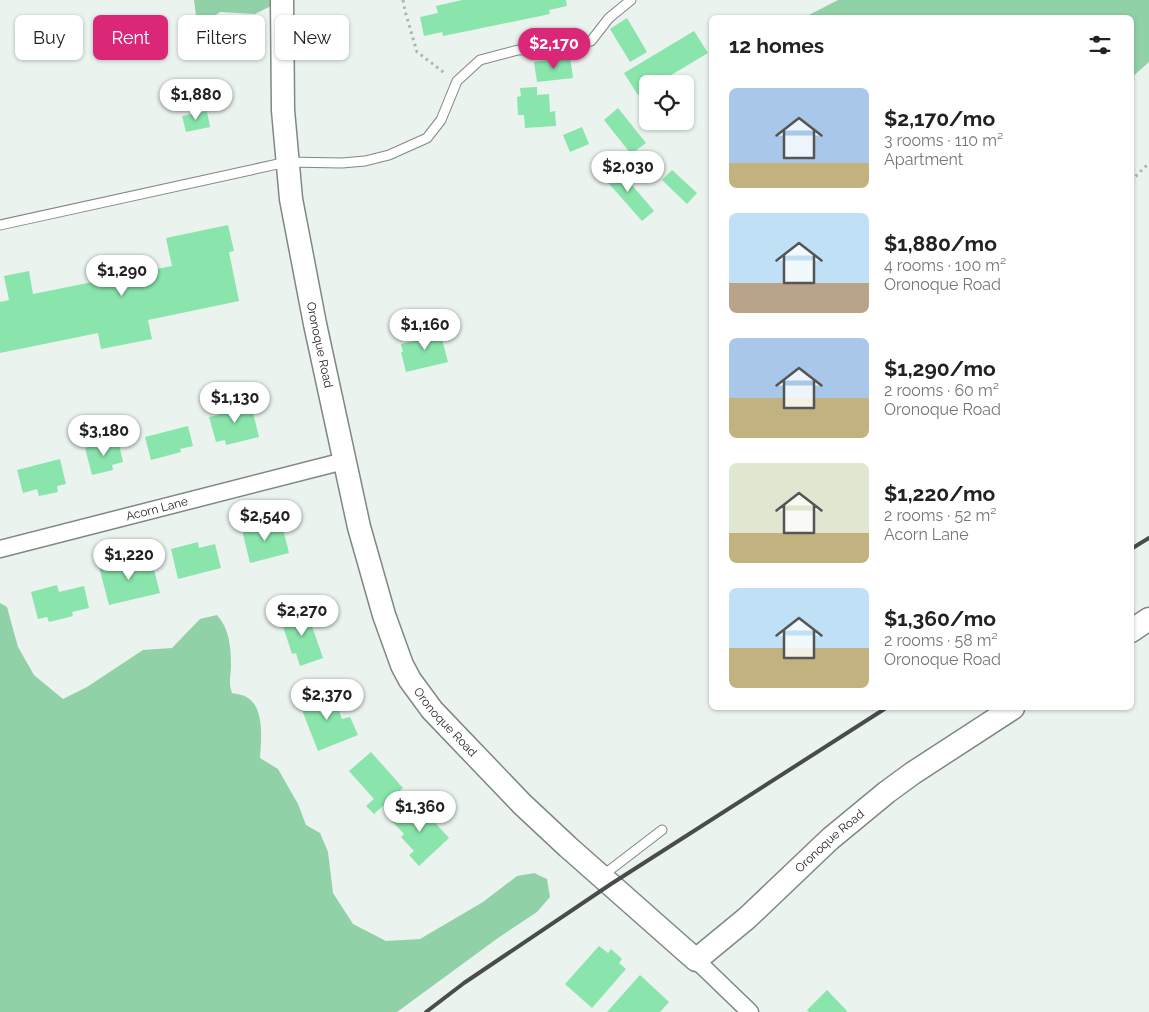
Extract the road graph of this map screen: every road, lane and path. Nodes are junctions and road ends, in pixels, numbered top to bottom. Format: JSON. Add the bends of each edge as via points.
{"nodes":[{"id":1,"x":282,"y":0,"type":"edge"},
{"id":2,"x":403,"y":0,"type":"edge"},
{"id":3,"x":631,"y":0,"type":"edge"},
{"id":4,"x":457,"y":81,"type":"junction"},
{"id":5,"x":287,"y":162,"type":"junction"},
{"id":6,"x":1149,"y":163,"type":"edge"},
{"id":7,"x":1134,"y":178,"type":"edge"},
{"id":8,"x":0,"y":226,"type":"edge"},
{"id":9,"x":344,"y":461,"type":"junction"},
{"id":10,"x":0,"y":549,"type":"edge"},
{"id":11,"x":1149,"y":620,"type":"edge"},
{"id":12,"x":1134,"y":629,"type":"edge"},
{"id":13,"x":1010,"y":710,"type":"edge"},
{"id":14,"x":662,"y":830,"type":"dead end"},
{"id":15,"x":602,"y":876,"type":"junction"},
{"id":16,"x":696,"y":960,"type":"junction"},
{"id":17,"x":750,"y":1012,"type":"edge"}],
"edges":[{"from":1,"to":5,"type":"street","name":"Oronoque Road"},
{"from":2,"to":4,"type":"path","via":[[416,52]]},
{"from":3,"to":4,"type":"lane","via":[[609,18],[591,41],[568,48],[518,50],[480,60]]},
{"from":4,"to":5,"type":"lane","via":[[441,120],[427,138],[365,160]]},
{"from":5,"to":8,"type":"lane"},
{"from":5,"to":9,"type":"street","name":"Oronoque Road","via":[[296,229]]},
{"from":6,"to":7,"type":"path"},
{"from":9,"to":10,"type":"street","name":"Acorn Lane"},
{"from":9,"to":15,"type":"street","name":"Oronoque Road","via":[[378,596],[410,680],[432,710],[476,758],[537,819]]},
{"from":11,"to":12,"type":"street"},
{"from":13,"to":16,"type":"street","name":"Oronoque Road","via":[[887,792]]},
{"from":14,"to":15,"type":"lane"},
{"from":15,"to":16,"type":"street","name":"Oronoque Road"},
{"from":16,"to":17,"type":"street"}]}
